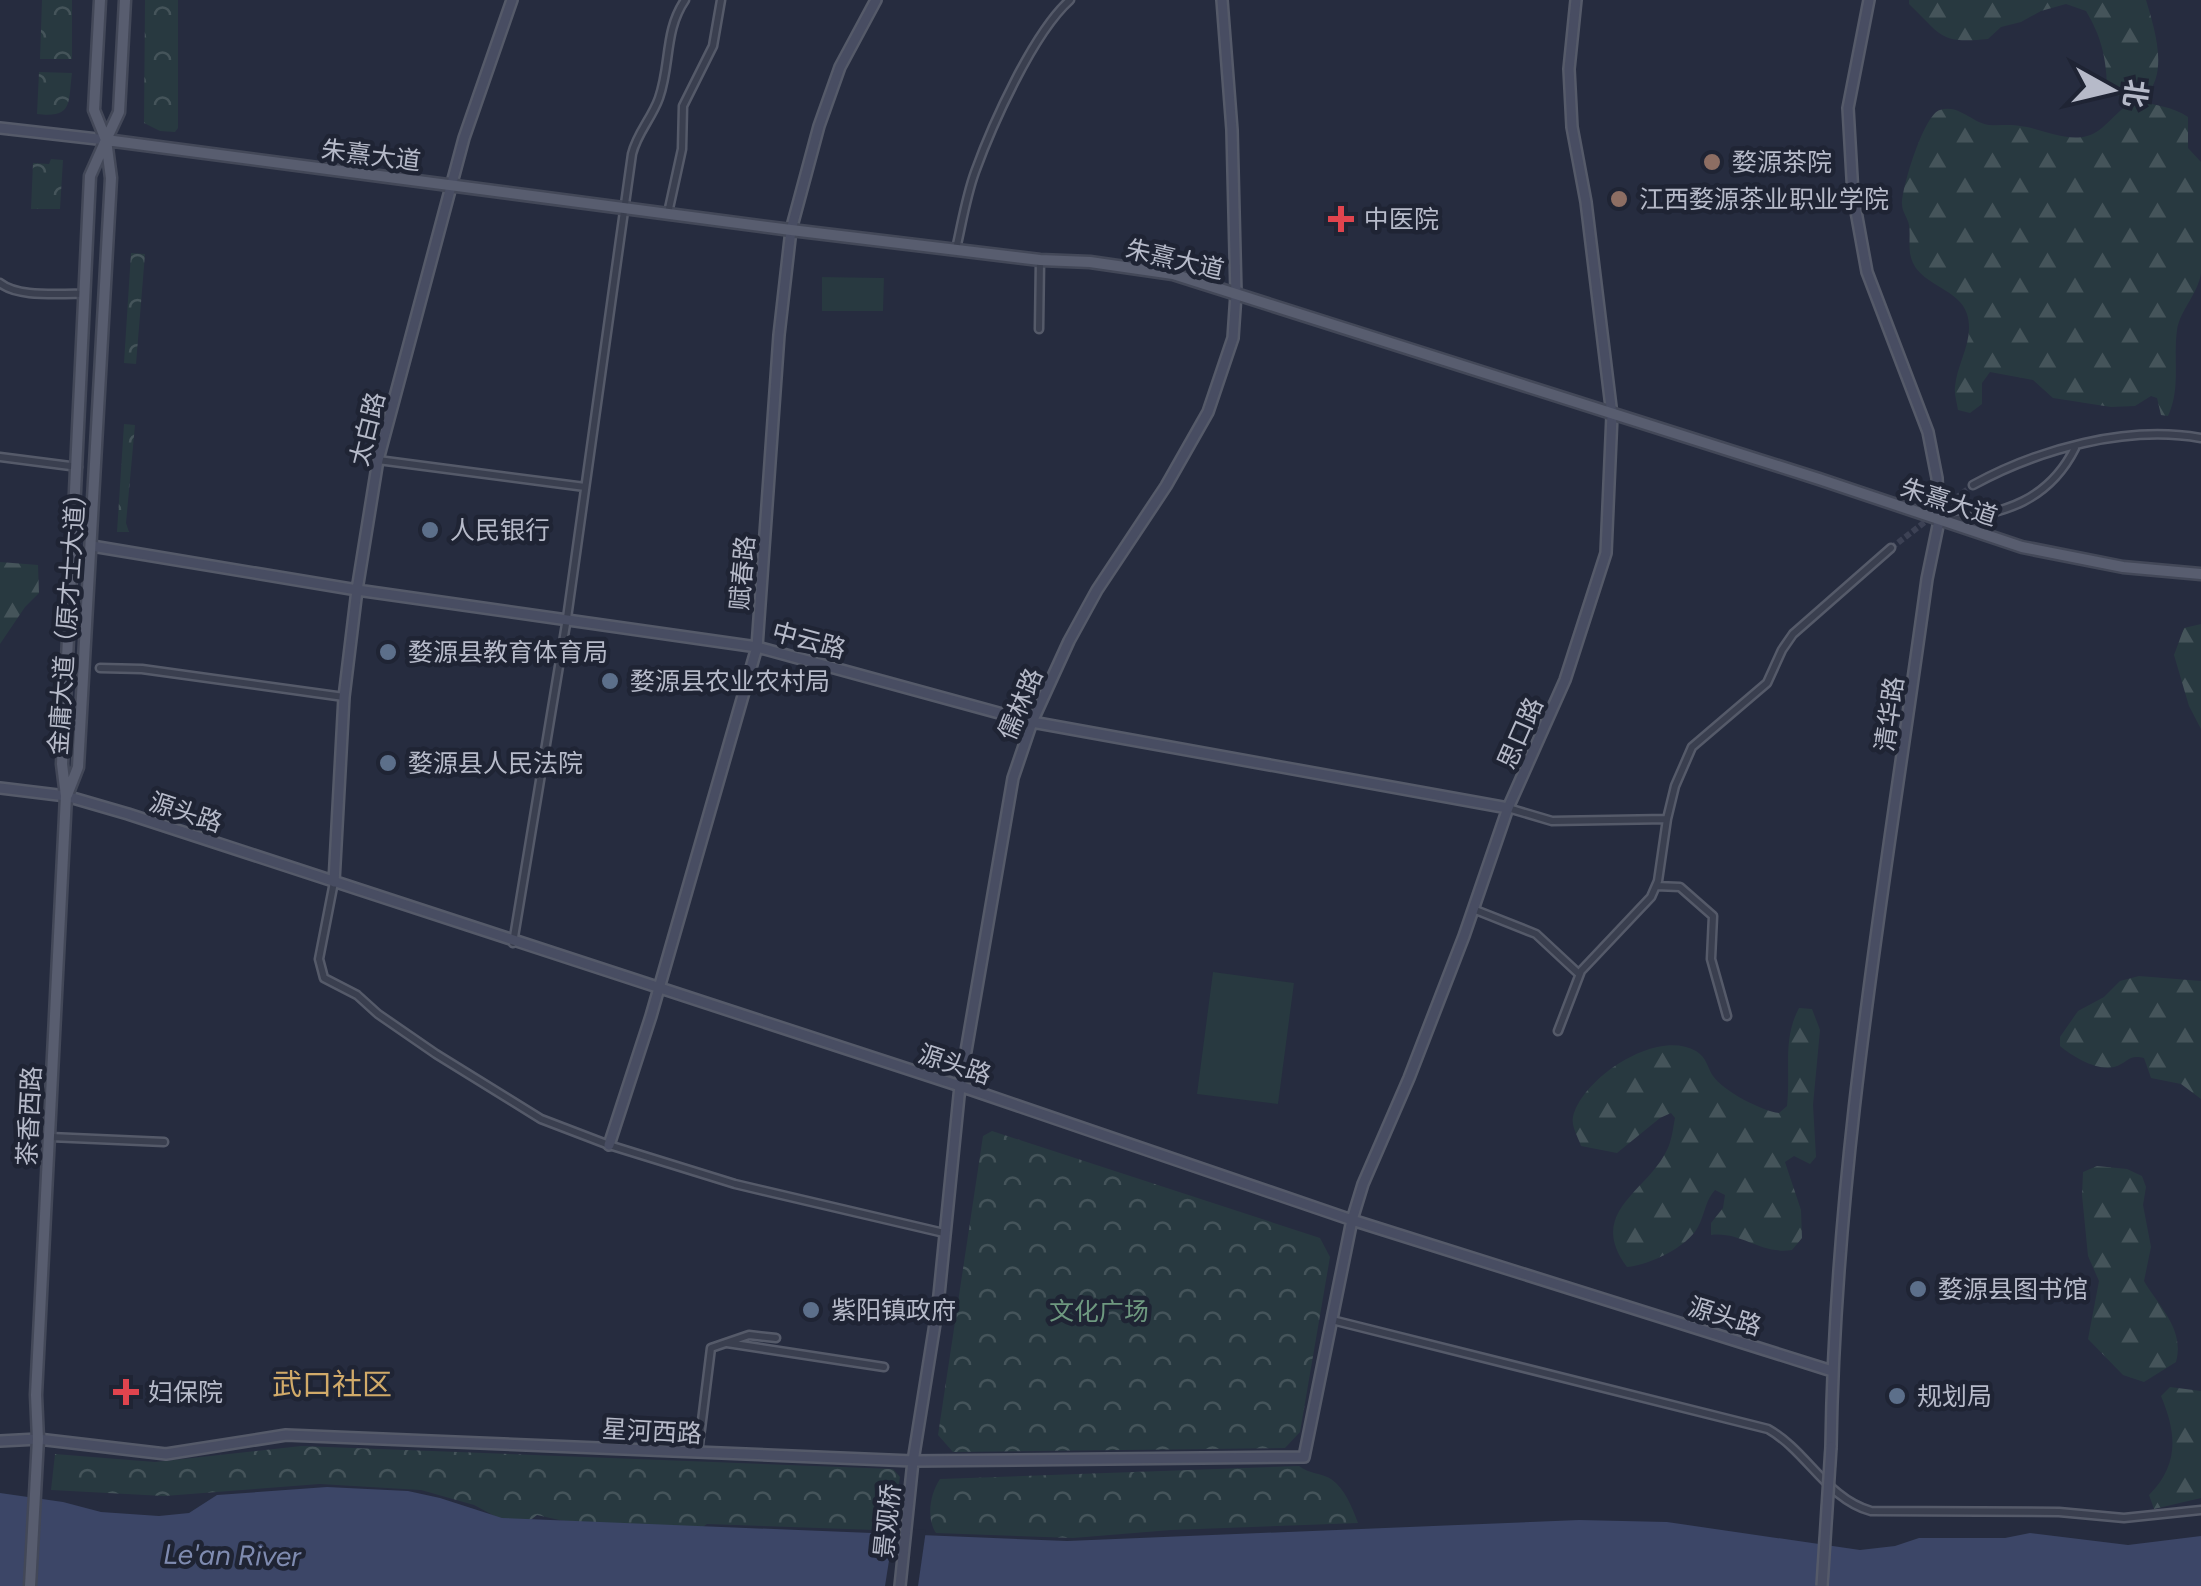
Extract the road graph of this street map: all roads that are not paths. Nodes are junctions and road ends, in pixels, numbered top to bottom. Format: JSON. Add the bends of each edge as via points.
{"nodes":[{"id":1,"x":100,"y":0,"type":"edge"},
{"id":2,"x":125,"y":0,"type":"edge"},
{"id":3,"x":512,"y":0,"type":"edge"},
{"id":4,"x":685,"y":0,"type":"edge"},
{"id":5,"x":721,"y":0,"type":"edge"},
{"id":6,"x":876,"y":0,"type":"edge"},
{"id":7,"x":1070,"y":0,"type":"edge"},
{"id":8,"x":1222,"y":0,"type":"edge"},
{"id":9,"x":1576,"y":0,"type":"edge"},
{"id":10,"x":1869,"y":0,"type":"edge"},
{"id":11,"x":0,"y":128,"type":"edge"},
{"id":12,"x":106,"y":140,"type":"junction"},
{"id":13,"x":452,"y":185,"type":"junction"},
{"id":14,"x":623,"y":208,"type":"junction"},
{"id":15,"x":668,"y":214,"type":"junction"},
{"id":16,"x":791,"y":230,"type":"junction"},
{"id":17,"x":956,"y":250,"type":"junction"},
{"id":18,"x":1040,"y":260,"type":"junction"},
{"id":19,"x":0,"y":282,"type":"edge"},
{"id":20,"x":85,"y":294,"type":"junction"},
{"id":21,"x":1236,"y":294,"type":"junction"},
{"id":22,"x":1039,"y":329,"type":"dead end"},
{"id":23,"x":1612,"y":416,"type":"junction"},
{"id":24,"x":2201,"y":438,"type":"edge"},
{"id":25,"x":2076,"y":447,"type":"junction"},
{"id":26,"x":0,"y":457,"type":"edge"},
{"id":27,"x":378,"y":460,"type":"junction"},
{"id":28,"x":78,"y":467,"type":"junction"},
{"id":29,"x":1974,"y":486,"type":"tunnel mouth"},
{"id":30,"x":585,"y":487,"type":"junction"},
{"id":31,"x":1939,"y":522,"type":"junction"},
{"id":32,"x":92,"y":546,"type":"junction"},
{"id":33,"x":1891,"y":548,"type":"tunnel mouth"},
{"id":34,"x":2196,"y":574,"type":"edge"},
{"id":35,"x":356,"y":590,"type":"junction"},
{"id":36,"x":567,"y":618,"type":"junction"},
{"id":37,"x":756,"y":647,"type":"junction"},
{"id":38,"x":100,"y":668,"type":"dead end"},
{"id":39,"x":344,"y":697,"type":"junction"},
{"id":40,"x":1032,"y":722,"type":"junction"},
{"id":41,"x":0,"y":788,"type":"edge"},
{"id":42,"x":66,"y":796,"type":"junction"},
{"id":43,"x":1508,"y":808,"type":"junction"},
{"id":44,"x":1667,"y":819,"type":"junction"},
{"id":45,"x":334,"y":882,"type":"junction"},
{"id":46,"x":1656,"y":886,"type":"junction"},
{"id":47,"x":1473,"y":909,"type":"junction"},
{"id":48,"x":514,"y":943,"type":"junction"},
{"id":49,"x":1579,"y":974,"type":"junction"},
{"id":50,"x":658,"y":990,"type":"junction"},
{"id":51,"x":1727,"y":1016,"type":"dead end"},
{"id":52,"x":1558,"y":1031,"type":"dead end"},
{"id":53,"x":960,"y":1086,"type":"junction"},
{"id":54,"x":48,"y":1137,"type":"junction"},
{"id":55,"x":164,"y":1142,"type":"dead end"},
{"id":56,"x":609,"y":1146,"type":"junction"},
{"id":57,"x":1352,"y":1220,"type":"junction"},
{"id":58,"x":944,"y":1234,"type":"junction"},
{"id":59,"x":1332,"y":1320,"type":"junction"},
{"id":60,"x":776,"y":1338,"type":"dead end"},
{"id":61,"x":721,"y":1342,"type":"junction"},
{"id":62,"x":884,"y":1367,"type":"dead end"},
{"id":63,"x":1832,"y":1370,"type":"junction"},
{"id":64,"x":38,"y":1439,"type":"junction"},
{"id":65,"x":0,"y":1441,"type":"edge"},
{"id":66,"x":698,"y":1454,"type":"junction"},
{"id":67,"x":1304,"y":1458,"type":"joint"},
{"id":68,"x":912,"y":1461,"type":"junction"},
{"id":69,"x":2201,"y":1510,"type":"edge"},
{"id":70,"x":30,"y":1586,"type":"edge"},
{"id":71,"x":900,"y":1586,"type":"edge"},
{"id":72,"x":1822,"y":1586,"type":"edge"}],
"edges":[{"from":1,"to":12,"type":"main road","name":"金庸大道（原才士大道）","via":[[94,110]]},
{"from":2,"to":12,"type":"main road","name":"金庸大道（原才士大道）","via":[[119,112]]},
{"from":3,"to":13,"type":"street","name":"太白路"},
{"from":4,"to":14,"type":"street","via":[[668,35],[658,102],[634,144]]},
{"from":5,"to":15,"type":"street","via":[[713,46],[683,106]]},
{"from":6,"to":16,"type":"street","name":"赋春路","via":[[840,67]]},
{"from":7,"to":17,"type":"street","via":[[1036,42],[982,154]]},
{"from":8,"to":21,"type":"street","name":"儒林路"},
{"from":9,"to":23,"type":"street","name":"思口路","via":[[1572,127]]},
{"from":10,"to":31,"type":"street","name":"清华路","via":[[1848,108],[1859,243],[1928,432]]},
{"from":11,"to":12,"type":"street"},
{"from":12,"to":13,"type":"main road","name":"朱熹大道"},
{"from":12,"to":20,"type":"main road","name":"金庸大道（原才士大道）","via":[[90,176]]},
{"from":12,"to":32,"type":"main road","name":"金庸大道（原才士大道）","via":[[112,178]]},
{"from":13,"to":14,"type":"main road","name":"朱熹大道"},
{"from":13,"to":27,"type":"street","name":"太白路"},
{"from":14,"to":15,"type":"main road","name":"朱熹大道"},
{"from":14,"to":30,"type":"street"},
{"from":15,"to":16,"type":"main road","name":"朱熹大道"},
{"from":16,"to":17,"type":"main road","name":"朱熹大道"},
{"from":16,"to":37,"type":"street","name":"赋春路"},
{"from":17,"to":18,"type":"main road","name":"朱熹大道"},
{"from":18,"to":21,"type":"main road","name":"朱熹大道","via":[[1174,274]]},
{"from":18,"to":22,"type":"street"},
{"from":19,"to":20,"type":"street","via":[[21,291]]},
{"from":20,"to":28,"type":"main road","name":"金庸大道（原才士大道）"},
{"from":21,"to":23,"type":"main road","name":"朱熹大道"},
{"from":21,"to":40,"type":"street","name":"儒林路","via":[[1232,338],[1208,412],[1097,590]]},
{"from":23,"to":31,"type":"main road","name":"朱熹大道"},
{"from":23,"to":43,"type":"street","name":"思口路","via":[[1606,553],[1565,680]]},
{"from":24,"to":25,"type":"street","via":[[2161,434]]},
{"from":25,"to":29,"type":"street","via":[[2004,469]]},
{"from":25,"to":31,"type":"street","via":[[2060,476],[2027,500],[1997,513]]},
{"from":26,"to":28,"type":"street"},
{"from":27,"to":30,"type":"street"},
{"from":27,"to":35,"type":"street","name":"太白路"},
{"from":28,"to":42,"type":"main road","name":"金庸大道（原才士大道）","via":[[62,764]]},
{"from":30,"to":36,"type":"street"},
{"from":31,"to":34,"type":"main road","name":"朱熹大道","via":[[2071,558]]},
{"from":31,"to":63,"type":"street","name":"清华路","via":[[1845,1179]]},
{"from":32,"to":35,"type":"street","name":"中云路"},
{"from":32,"to":42,"type":"main road","name":"金庸大道（原才士大道）","via":[[78,767]]},
{"from":33,"to":44,"type":"street","via":[[1793,634],[1767,683],[1692,747]]},
{"from":35,"to":36,"type":"street","name":"中云路"},
{"from":35,"to":39,"type":"street","name":"太白路"},
{"from":36,"to":37,"type":"street","name":"中云路"},
{"from":36,"to":48,"type":"street"},
{"from":37,"to":40,"type":"street","name":"中云路"},
{"from":37,"to":50,"type":"street","name":"赋春路"},
{"from":38,"to":39,"type":"street"},
{"from":39,"to":45,"type":"street","name":"太白路"},
{"from":40,"to":43,"type":"street","name":"中云路"},
{"from":40,"to":53,"type":"street","name":"儒林路","via":[[1008,799]]},
{"from":41,"to":42,"type":"street","name":"源头路"},
{"from":42,"to":45,"type":"street","name":"源头路"},
{"from":42,"to":54,"type":"main road","name":"茶香西路"},
{"from":43,"to":44,"type":"street","via":[[1552,821]]},
{"from":43,"to":47,"type":"street","name":"思口路"},
{"from":44,"to":46,"type":"street"},
{"from":45,"to":48,"type":"street","name":"源头路"},
{"from":45,"to":56,"type":"street","via":[[319,959],[324,978],[541,1119]]},
{"from":46,"to":49,"type":"street"},
{"from":46,"to":51,"type":"street","via":[[1680,886],[1713,916],[1711,960]]},
{"from":47,"to":49,"type":"street","via":[[1536,934]]},
{"from":47,"to":57,"type":"street","name":"思口路"},
{"from":48,"to":50,"type":"street","name":"源头路"},
{"from":49,"to":52,"type":"street"},
{"from":50,"to":53,"type":"street","name":"源头路"},
{"from":50,"to":56,"type":"street","name":"赋春路"},
{"from":53,"to":57,"type":"street","name":"源头路"},
{"from":53,"to":58,"type":"street","name":"儒林路"},
{"from":54,"to":55,"type":"street"},
{"from":54,"to":64,"type":"main road","name":"茶香西路"},
{"from":56,"to":58,"type":"street"},
{"from":57,"to":59,"type":"street","name":"思口路"},
{"from":57,"to":63,"type":"street","name":"源头路"},
{"from":58,"to":68,"type":"street","name":"儒林路"},
{"from":59,"to":67,"type":"street","name":"思口路"},
{"from":59,"to":69,"type":"street","via":[[1768,1430],[1798,1450],[1843,1500],[1871,1511],[2124,1518]]},
{"from":60,"to":61,"type":"street"},
{"from":61,"to":62,"type":"street"},
{"from":61,"to":66,"type":"street","via":[[709,1356]]},
{"from":63,"to":72,"type":"street","name":"清华路","bridge":true},
{"from":64,"to":65,"type":"street","name":"星河西路"},
{"from":64,"to":66,"type":"street","name":"星河西路","via":[[166,1454],[286,1435]]},
{"from":64,"to":70,"type":"main road","name":"茶香西路"},
{"from":66,"to":68,"type":"street","name":"星河西路"},
{"from":67,"to":68,"type":"street","name":"星河西路"},
{"from":68,"to":71,"type":"street","name":"景观桥"}]}
